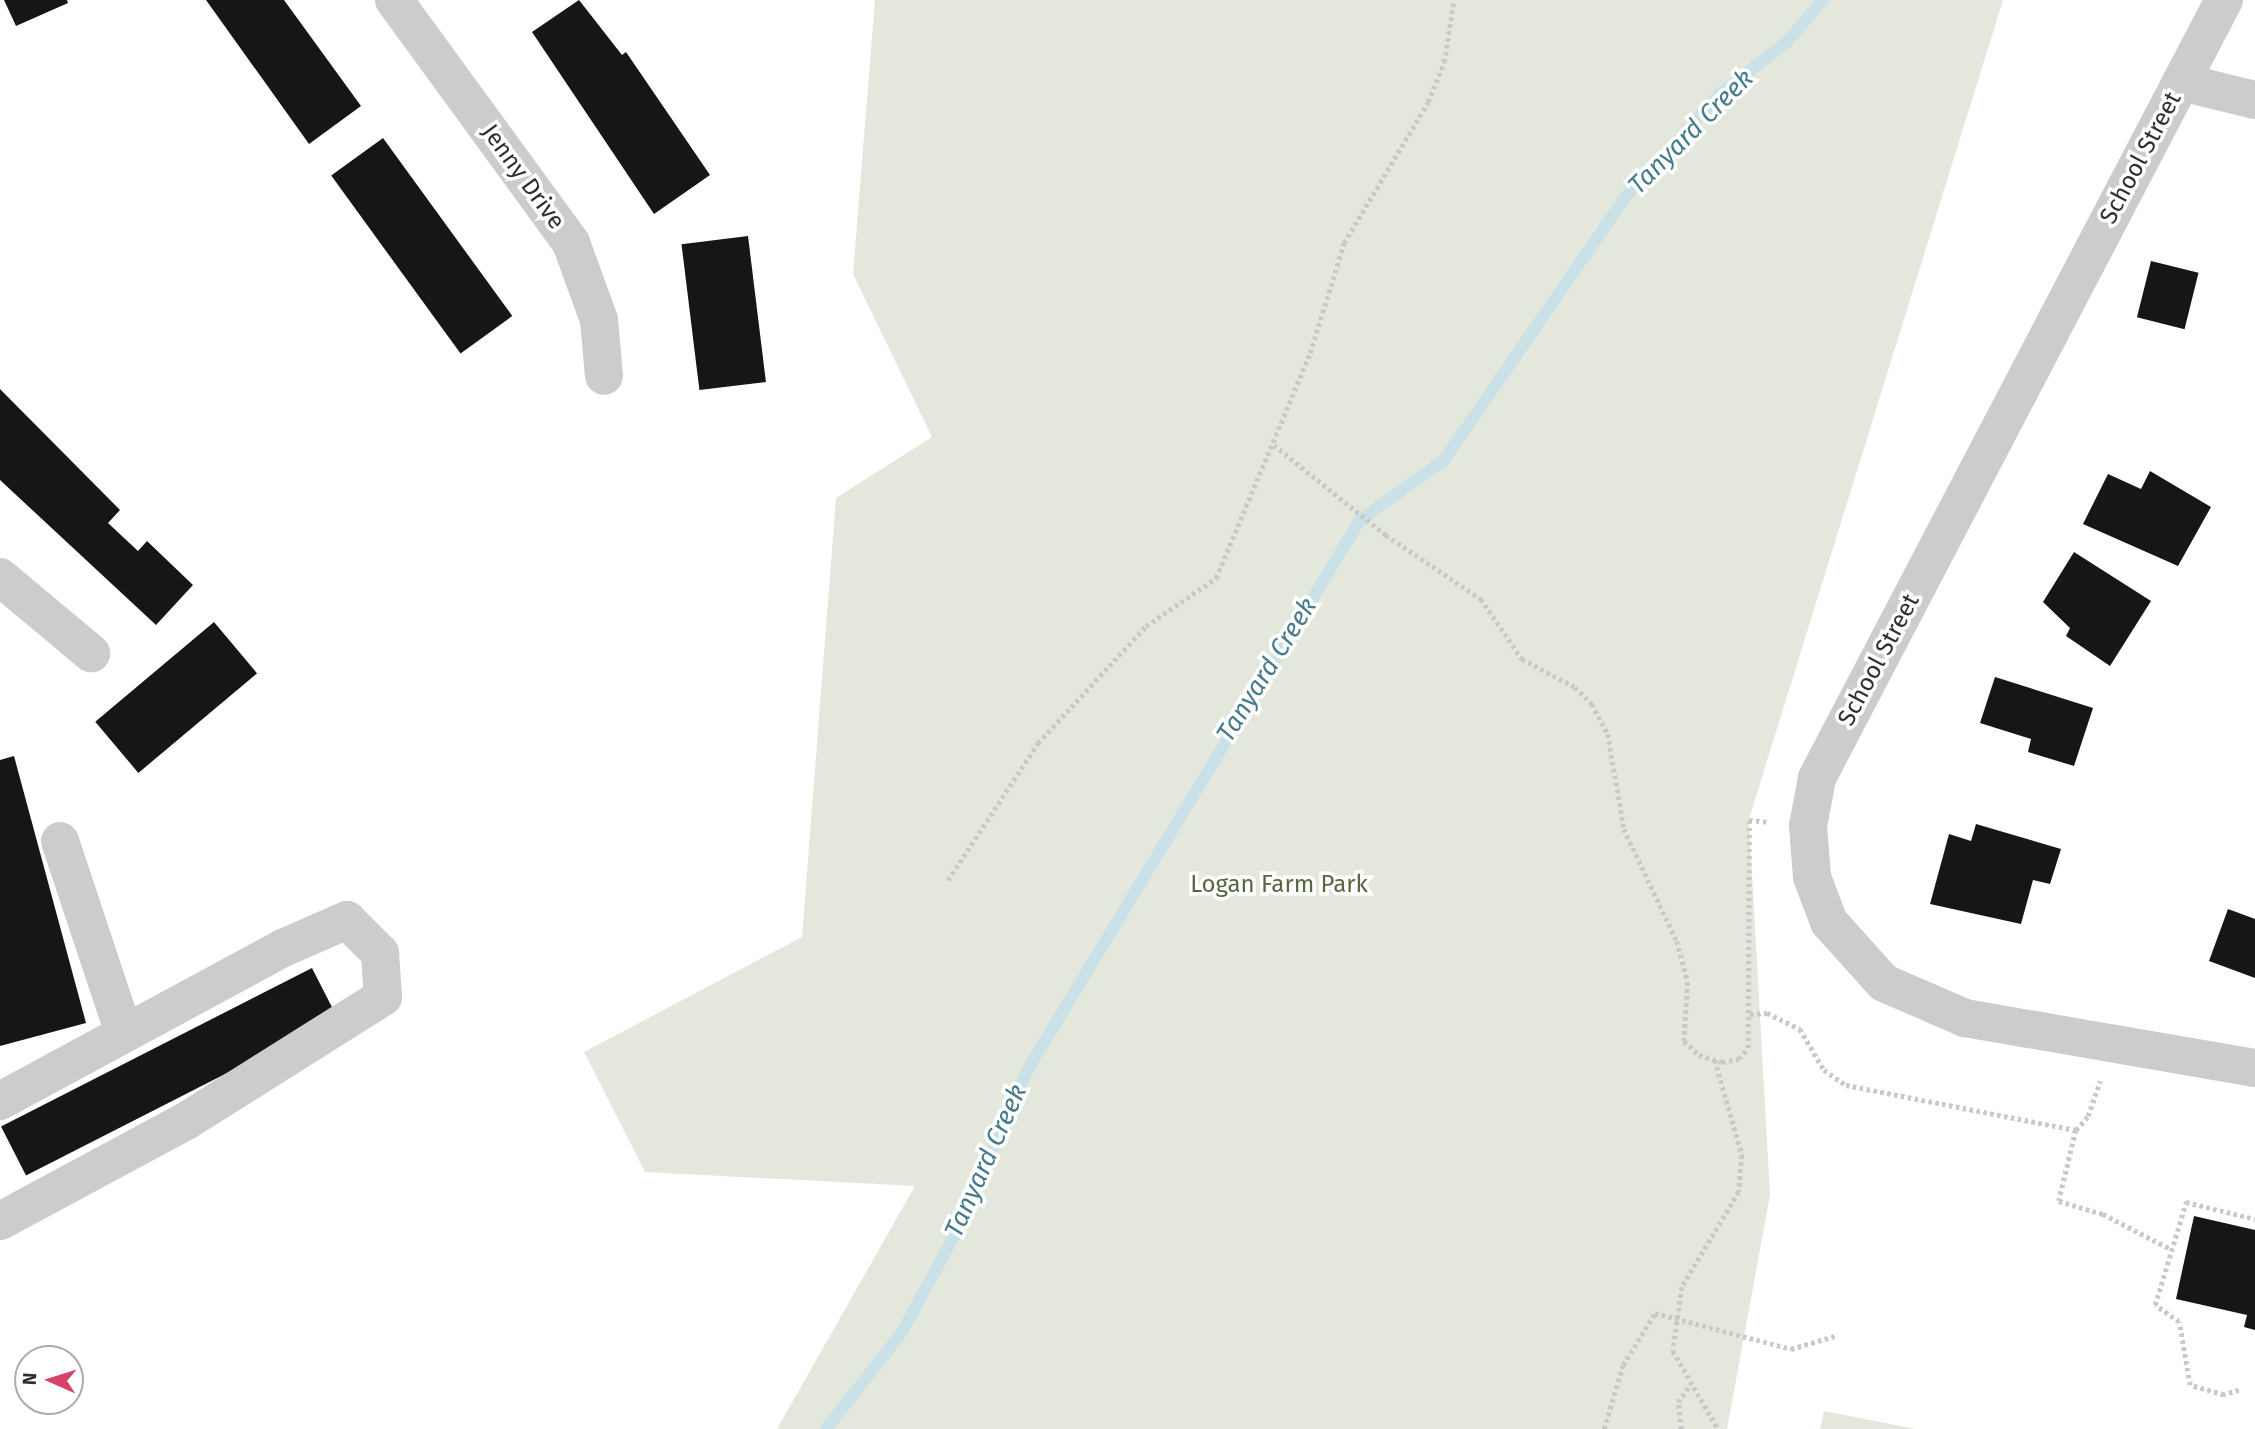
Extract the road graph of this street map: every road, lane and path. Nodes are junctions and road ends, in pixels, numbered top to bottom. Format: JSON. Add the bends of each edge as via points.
{"nodes":[{"id":1,"x":394,"y":0,"type":"edge"},
{"id":2,"x":1454,"y":0,"type":"edge"},
{"id":3,"x":2224,"y":0,"type":"edge"},
{"id":4,"x":2181,"y":82,"type":"junction"},
{"id":5,"x":2255,"y":100,"type":"edge"},
{"id":6,"x":604,"y":376,"type":"dead end"},
{"id":7,"x":1274,"y":445,"type":"junction"},
{"id":8,"x":0,"y":577,"type":"edge"},
{"id":9,"x":91,"y":653,"type":"dead end"},
{"id":10,"x":1808,"y":826,"type":"junction"},
{"id":11,"x":60,"y":841,"type":"dead end"},
{"id":12,"x":948,"y":880,"type":"dead end"},
{"id":13,"x":1750,"y":1014,"type":"junction"},
{"id":14,"x":124,"y":1033,"type":"junction"},
{"id":15,"x":1715,"y":1060,"type":"junction"},
{"id":16,"x":2255,"y":1068,"type":"edge"},
{"id":17,"x":2102,"y":1075,"type":"dead end"},
{"id":18,"x":0,"y":1101,"type":"edge"},
{"id":19,"x":2076,"y":1130,"type":"junction"},
{"id":20,"x":2255,"y":1219,"type":"edge"},
{"id":21,"x":0,"y":1221,"type":"edge"},
{"id":22,"x":2169,"y":1248,"type":"junction"},
{"id":23,"x":1677,"y":1317,"type":"junction"},
{"id":24,"x":1838,"y":1335,"type":"dead end"},
{"id":25,"x":1690,"y":1385,"type":"junction"},
{"id":26,"x":2239,"y":1390,"type":"dead end"},
{"id":27,"x":1604,"y":1429,"type":"edge"},
{"id":28,"x":1681,"y":1429,"type":"edge"},
{"id":29,"x":1718,"y":1429,"type":"edge"}],
"edges":[{"from":1,"to":6,"type":"street","name":"Jenny Drive","via":[[571,243],[599,320]]},
{"from":2,"to":7,"type":"path","via":[[1444,62],[1428,102],[1344,243]]},
{"from":3,"to":4,"type":"street","name":"School Street"},
{"from":4,"to":5,"type":"street"},
{"from":4,"to":10,"type":"street","name":"School Street","via":[[1817,778]]},
{"from":7,"to":12,"type":"path","via":[[1216,578],[1146,626],[1038,743]]},
{"from":7,"to":15,"type":"path","via":[[1386,535],[1481,599],[1522,659],[1575,687],[1592,704],[1608,734],[1624,829],[1677,941],[1688,982],[1684,1041]]},
{"from":8,"to":9,"type":"street"},
{"from":10,"to":13,"type":"path","via":[[1749,820]]},
{"from":10,"to":16,"type":"street","name":"School Street","via":[[1812,877],[1829,922],[1884,982],[1965,1017]]},
{"from":11,"to":14,"type":"street"},
{"from":13,"to":15,"type":"path","via":[[1748,1048],[1739,1059]]},
{"from":13,"to":19,"type":"path","via":[[1767,1013],[1800,1029],[1824,1070],[1846,1085]]},
{"from":14,"to":18,"type":"street"},
{"from":14,"to":21,"type":"street","via":[[347,920],[380,953],[383,997],[186,1121]]},
{"from":15,"to":23,"type":"path","via":[[1742,1155],[1739,1192],[1682,1287]]},
{"from":17,"to":19,"type":"path","via":[[2088,1116]]},
{"from":19,"to":22,"type":"path","via":[[2059,1201],[2103,1214]]},
{"from":20,"to":22,"type":"path","via":[[2186,1202]]},
{"from":22,"to":26,"type":"path","via":[[2155,1305],[2179,1322],[2190,1385],[2224,1395]]},
{"from":23,"to":24,"type":"path","via":[[1791,1349]]},
{"from":23,"to":25,"type":"path","via":[[1673,1351]]},
{"from":23,"to":27,"type":"path","via":[[1655,1312],[1644,1321]]},
{"from":25,"to":28,"type":"path","via":[[1678,1402]]},
{"from":25,"to":29,"type":"path"}]}
